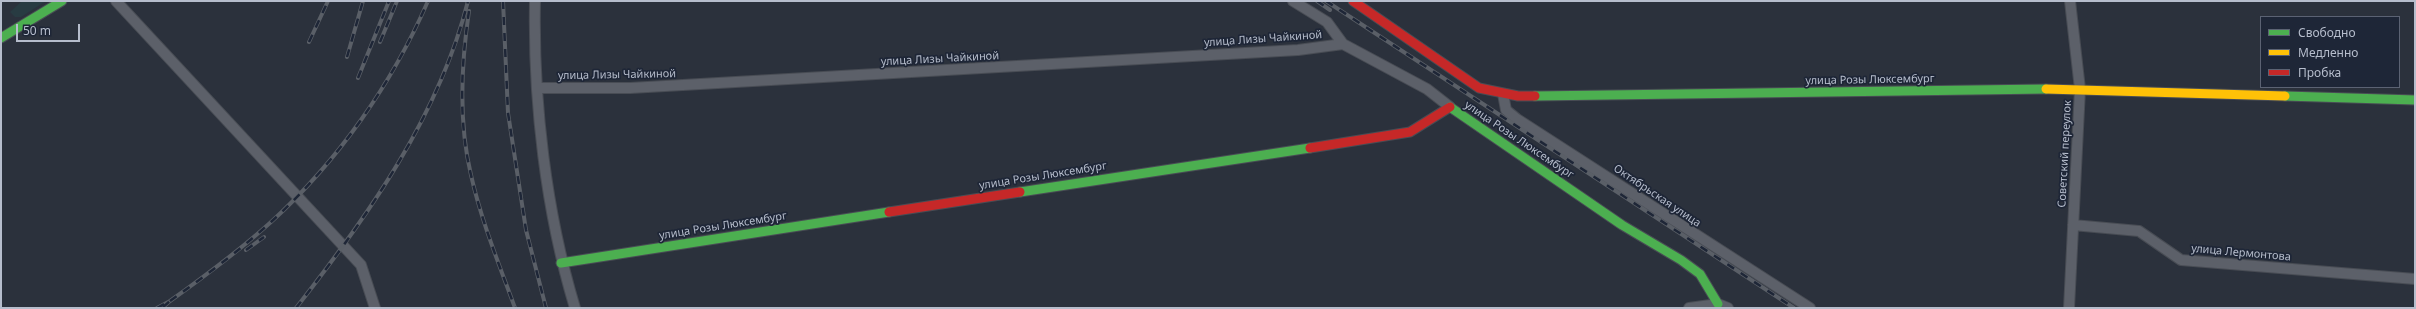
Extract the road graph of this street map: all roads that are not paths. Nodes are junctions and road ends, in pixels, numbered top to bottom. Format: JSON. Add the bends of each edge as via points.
{"nodes":[{"id":1,"x":62,"y":1,"type":"edge"},
{"id":2,"x":116,"y":1,"type":"edge"},
{"id":3,"x":535,"y":1,"type":"edge"},
{"id":4,"x":1293,"y":1,"type":"edge"},
{"id":5,"x":1353,"y":1,"type":"edge"},
{"id":6,"x":2070,"y":1,"type":"edge"},
{"id":7,"x":1,"y":38,"type":"edge"},
{"id":8,"x":1343,"y":44,"type":"junction"},
{"id":9,"x":538,"y":88,"type":"junction"},
{"id":10,"x":2080,"y":89,"type":"junction"},
{"id":11,"x":1503,"y":94,"type":"junction"},
{"id":12,"x":2415,"y":100,"type":"edge"},
{"id":13,"x":1450,"y":107,"type":"junction"},
{"id":14,"x":2073,"y":225,"type":"junction"},
{"id":15,"x":562,"y":263,"type":"junction"},
{"id":16,"x":2415,"y":279,"type":"edge"},
{"id":17,"x":1718,"y":304,"type":"junction"},
{"id":18,"x":375,"y":308,"type":"edge"},
{"id":19,"x":575,"y":308,"type":"edge"},
{"id":20,"x":1689,"y":308,"type":"edge"},
{"id":21,"x":1728,"y":308,"type":"edge"},
{"id":22,"x":1810,"y":308,"type":"edge"},
{"id":23,"x":2069,"y":308,"type":"edge"}],
"edges":[{"from":1,"to":7,"type":"street"},
{"from":2,"to":18,"type":"street","via":[[361,265]]},
{"from":3,"to":9,"type":"street"},
{"from":4,"to":8,"type":"street","via":[[1327,22]]},
{"from":5,"to":11,"type":"street","name":"улица Розы Люксембург","via":[[1479,88]]},
{"from":6,"to":10,"type":"street","name":"Советский переулок"},
{"from":8,"to":9,"type":"street","name":"улица Лизы Чайкиной","via":[[1298,50],[630,88]]},
{"from":8,"to":13,"type":"street","via":[[1427,89]]},
{"from":9,"to":15,"type":"street","via":[[550,209]]},
{"from":10,"to":11,"type":"street","name":"улица Розы Люксембург","via":[[1545,97]]},
{"from":10,"to":12,"type":"street","name":"улица Розы Люксембург"},
{"from":10,"to":14,"type":"street","name":"Советский переулок"},
{"from":11,"to":22,"type":"street","name":"Октябрьская улица","via":[[1506,110],[1517,119]]},
{"from":13,"to":15,"type":"street","name":"улица Розы Люксембург","via":[[1410,132],[1372,140]]},
{"from":13,"to":17,"type":"street","name":"улица Розы Люксембург","via":[[1700,274]]},
{"from":14,"to":16,"type":"street","name":"улица Лермонтова","via":[[2139,231],[2181,260]]},
{"from":14,"to":23,"type":"street","name":"Советский переулок"},
{"from":15,"to":19,"type":"street"},
{"from":17,"to":20,"type":"street"},
{"from":17,"to":21,"type":"street"}]}
